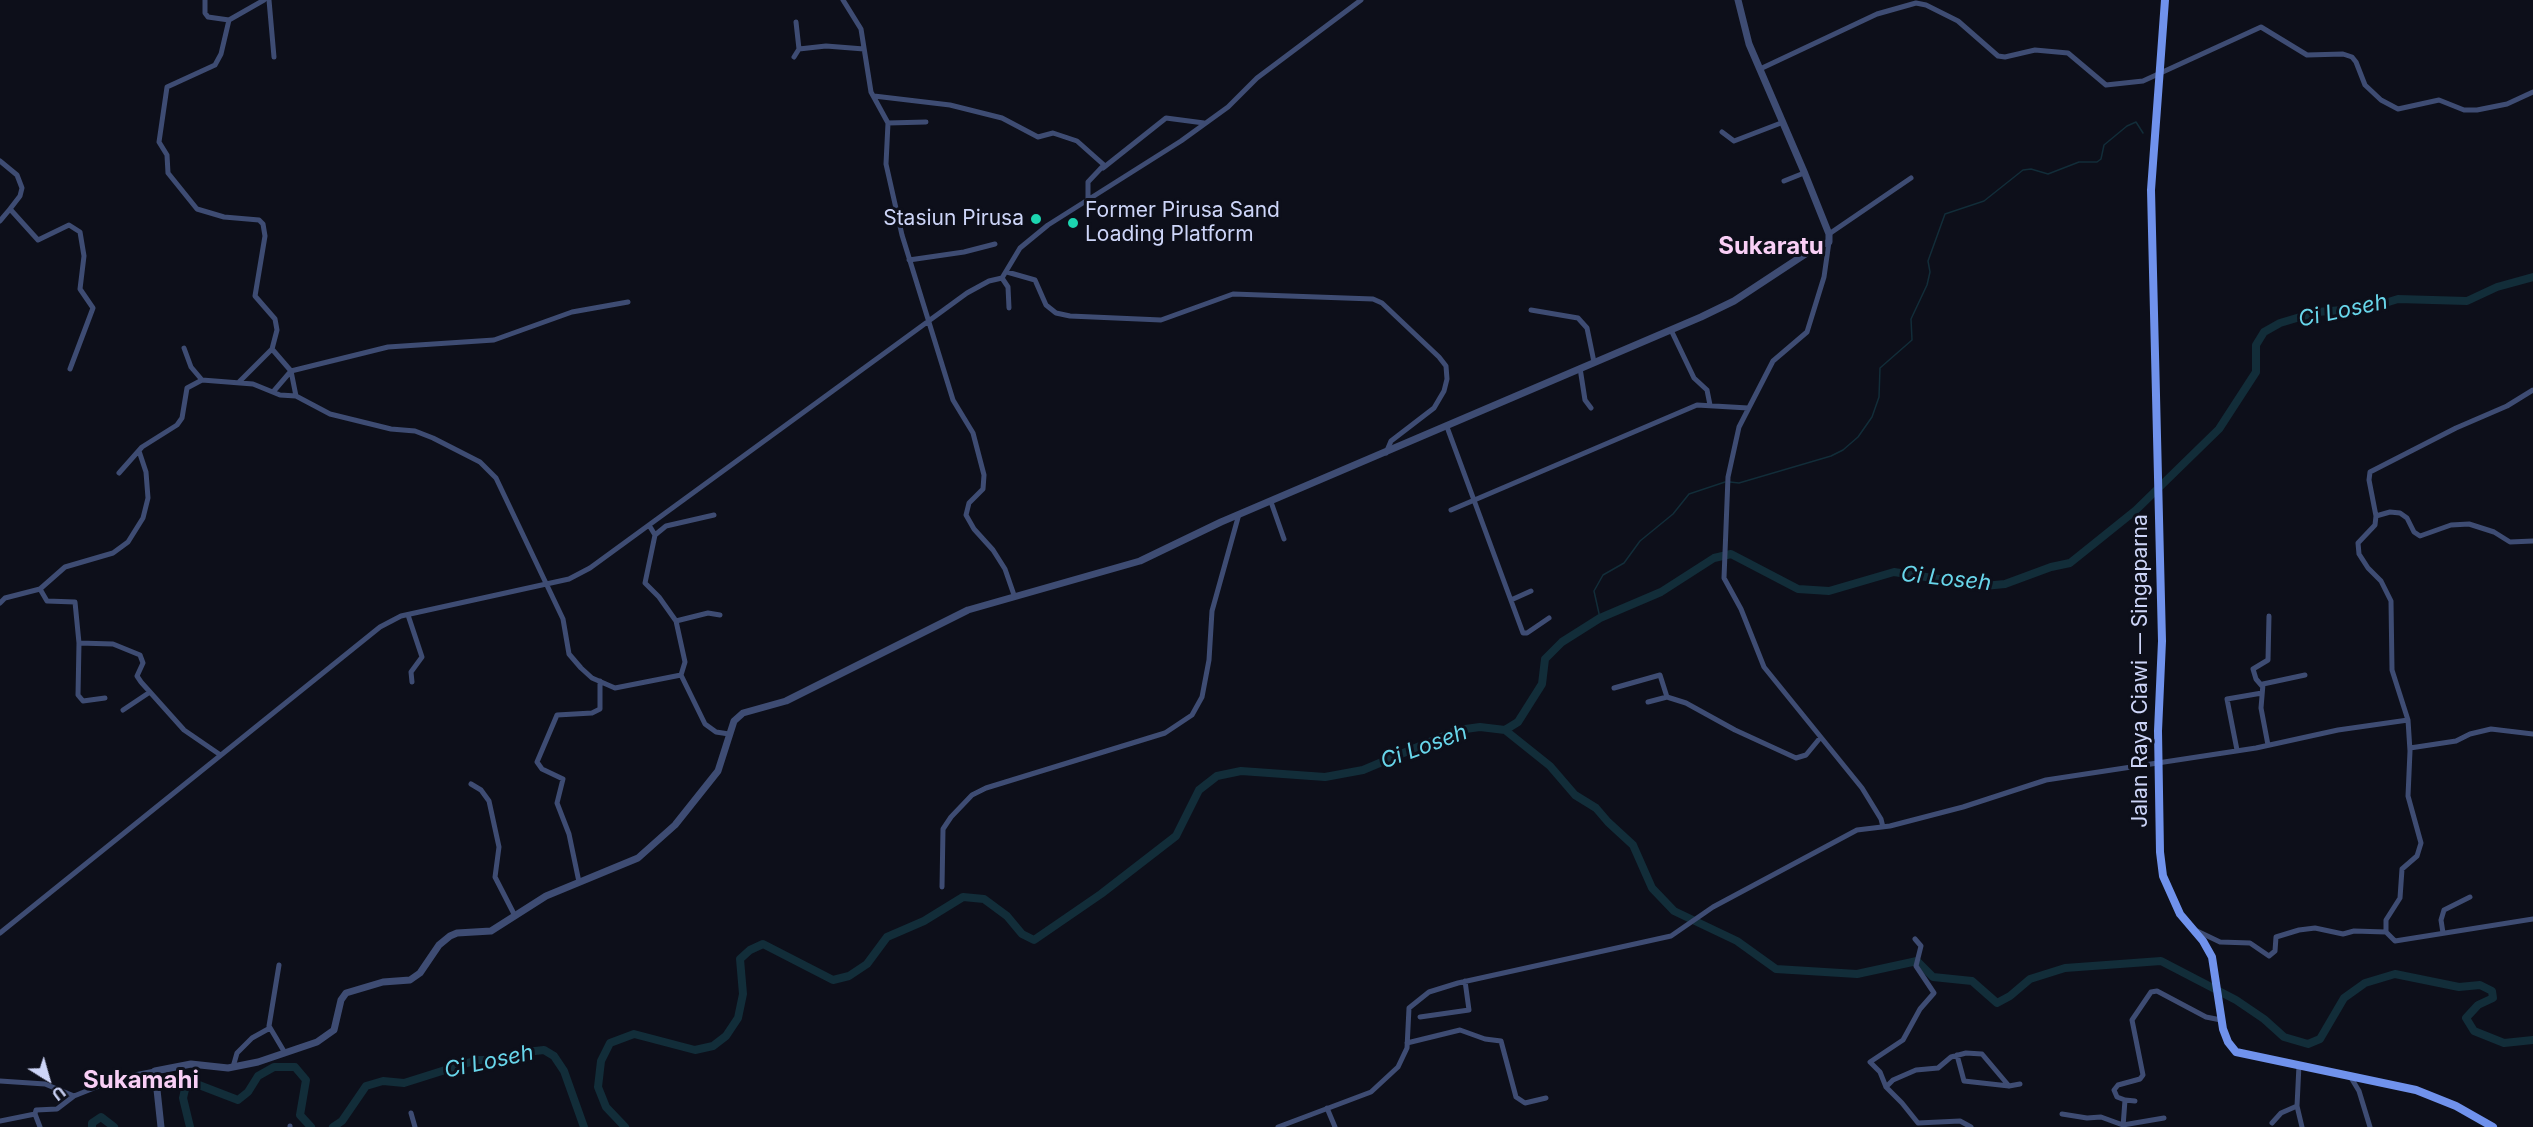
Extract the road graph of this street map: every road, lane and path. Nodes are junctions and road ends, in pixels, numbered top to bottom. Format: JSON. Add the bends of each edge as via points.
{"nodes":[{"id":1,"x":205,"y":0,"type":"edge"},
{"id":2,"x":264,"y":0,"type":"edge"},
{"id":3,"x":269,"y":0,"type":"edge"},
{"id":4,"x":843,"y":0,"type":"edge"},
{"id":5,"x":1361,"y":0,"type":"edge"},
{"id":6,"x":1738,"y":0,"type":"edge"},
{"id":7,"x":2165,"y":0,"type":"edge"},
{"id":8,"x":1920,"y":2,"type":"edge"},
{"id":9,"x":229,"y":20,"type":"junction"},
{"id":10,"x":796,"y":22,"type":"dead end"},
{"id":11,"x":798,"y":49,"type":"junction"},
{"id":12,"x":864,"y":49,"type":"junction"},
{"id":13,"x":274,"y":57,"type":"dead end"},
{"id":14,"x":794,"y":57,"type":"dead end"},
{"id":15,"x":1760,"y":69,"type":"junction"},
{"id":16,"x":2159,"y":73,"type":"junction"},
{"id":17,"x":2533,"y":92,"type":"edge"},
{"id":18,"x":874,"y":96,"type":"junction"},
{"id":19,"x":926,"y":122,"type":"dead end"},
{"id":20,"x":888,"y":123,"type":"junction"},
{"id":21,"x":1204,"y":123,"type":"junction"},
{"id":22,"x":1781,"y":123,"type":"junction"},
{"id":23,"x":1722,"y":132,"type":"dead end"},
{"id":24,"x":0,"y":161,"type":"edge"},
{"id":25,"x":1103,"y":168,"type":"junction"},
{"id":26,"x":1804,"y":173,"type":"junction"},
{"id":27,"x":1911,"y":178,"type":"dead end"},
{"id":28,"x":1784,"y":181,"type":"dead end"},
{"id":29,"x":1088,"y":198,"type":"junction"},
{"id":30,"x":10,"y":209,"type":"junction"},
{"id":31,"x":0,"y":222,"type":"edge"},
{"id":32,"x":1829,"y":238,"type":"junction"},
{"id":33,"x":995,"y":244,"type":"dead end"},
{"id":34,"x":909,"y":260,"type":"junction"},
{"id":35,"x":1006,"y":272,"type":"junction"},
{"id":36,"x":1002,"y":278,"type":"junction"},
{"id":37,"x":628,"y":302,"type":"dead end"},
{"id":38,"x":1009,"y":308,"type":"dead end"},
{"id":39,"x":1531,"y":310,"type":"dead end"},
{"id":40,"x":927,"y":322,"type":"junction"},
{"id":41,"x":1671,"y":330,"type":"junction"},
{"id":42,"x":184,"y":348,"type":"dead end"},
{"id":43,"x":272,"y":349,"type":"junction"},
{"id":44,"x":1594,"y":362,"type":"junction"},
{"id":45,"x":1580,"y":368,"type":"junction"},
{"id":46,"x":70,"y":369,"type":"dead end"},
{"id":47,"x":291,"y":371,"type":"junction"},
{"id":48,"x":202,"y":380,"type":"junction"},
{"id":49,"x":239,"y":382,"type":"junction"},
{"id":50,"x":2533,"y":390,"type":"edge"},
{"id":51,"x":273,"y":392,"type":"junction"},
{"id":52,"x":296,"y":396,"type":"junction"},
{"id":53,"x":1710,"y":405,"type":"junction"},
{"id":54,"x":1592,"y":408,"type":"dead end"},
{"id":55,"x":1748,"y":408,"type":"junction"},
{"id":56,"x":1447,"y":427,"type":"junction"},
{"id":57,"x":139,"y":451,"type":"junction"},
{"id":58,"x":1386,"y":453,"type":"junction"},
{"id":59,"x":118,"y":473,"type":"dead end"},
{"id":60,"x":1474,"y":501,"type":"junction"},
{"id":61,"x":1271,"y":502,"type":"junction"},
{"id":62,"x":1451,"y":510,"type":"dead end"},
{"id":63,"x":1239,"y":514,"type":"junction"},
{"id":64,"x":714,"y":515,"type":"dead end"},
{"id":65,"x":2376,"y":516,"type":"junction"},
{"id":66,"x":649,"y":525,"type":"junction"},
{"id":67,"x":655,"y":535,"type":"junction"},
{"id":68,"x":1284,"y":539,"type":"dead end"},
{"id":69,"x":2533,"y":542,"type":"edge"},
{"id":70,"x":547,"y":585,"type":"junction"},
{"id":71,"x":40,"y":589,"type":"junction"},
{"id":72,"x":1531,"y":591,"type":"dead end"},
{"id":73,"x":1014,"y":595,"type":"junction"},
{"id":74,"x":1511,"y":600,"type":"junction"},
{"id":75,"x":0,"y":603,"type":"edge"},
{"id":76,"x":408,"y":615,"type":"junction"},
{"id":77,"x":720,"y":615,"type":"dead end"},
{"id":78,"x":2269,"y":616,"type":"dead end"},
{"id":79,"x":1549,"y":618,"type":"dead end"},
{"id":80,"x":676,"y":621,"type":"junction"},
{"id":81,"x":80,"y":643,"type":"junction"},
{"id":82,"x":681,"y":675,"type":"junction"},
{"id":83,"x":2305,"y":675,"type":"dead end"},
{"id":84,"x":600,"y":681,"type":"junction"},
{"id":85,"x":412,"y":682,"type":"dead end"},
{"id":86,"x":2262,"y":686,"type":"junction"},
{"id":87,"x":1614,"y":688,"type":"dead end"},
{"id":88,"x":150,"y":692,"type":"junction"},
{"id":89,"x":2262,"y":693,"type":"junction"},
{"id":90,"x":1667,"y":697,"type":"junction"},
{"id":91,"x":105,"y":698,"type":"dead end"},
{"id":92,"x":1648,"y":702,"type":"dead end"},
{"id":93,"x":123,"y":710,"type":"dead end"},
{"id":94,"x":2408,"y":720,"type":"junction"},
{"id":95,"x":729,"y":734,"type":"junction"},
{"id":96,"x":2533,"y":734,"type":"edge"},
{"id":97,"x":1820,"y":738,"type":"junction"},
{"id":98,"x":2268,"y":746,"type":"junction"},
{"id":99,"x":2410,"y":748,"type":"junction"},
{"id":100,"x":2237,"y":750,"type":"junction"},
{"id":101,"x":219,"y":754,"type":"junction"},
{"id":102,"x":2161,"y":760,"type":"junction"},
{"id":103,"x":471,"y":784,"type":"dead end"},
{"id":104,"x":1883,"y":827,"type":"junction"},
{"id":105,"x":579,"y":882,"type":"junction"},
{"id":106,"x":942,"y":887,"type":"dead end"},
{"id":107,"x":2470,"y":897,"type":"dead end"},
{"id":108,"x":514,"y":914,"type":"junction"},
{"id":109,"x":2533,"y":919,"type":"edge"},
{"id":110,"x":2189,"y":926,"type":"junction"},
{"id":111,"x":2386,"y":932,"type":"junction"},
{"id":112,"x":0,"y":933,"type":"edge"},
{"id":113,"x":2443,"y":933,"type":"junction"},
{"id":114,"x":1915,"y":939,"type":"dead end"},
{"id":115,"x":279,"y":965,"type":"dead end"},
{"id":116,"x":1465,"y":981,"type":"junction"},
{"id":117,"x":1420,"y":1017,"type":"dead end"},
{"id":118,"x":2221,"y":1020,"type":"junction"},
{"id":119,"x":270,"y":1028,"type":"junction"},
{"id":120,"x":1407,"y":1043,"type":"junction"},
{"id":121,"x":285,"y":1053,"type":"junction"},
{"id":122,"x":1957,"y":1055,"type":"junction"},
{"id":123,"x":2299,"y":1065,"type":"junction"},
{"id":124,"x":233,"y":1067,"type":"junction"},
{"id":125,"x":155,"y":1071,"type":"junction"},
{"id":126,"x":2350,"y":1075,"type":"junction"},
{"id":127,"x":0,"y":1081,"type":"edge"},
{"id":128,"x":2020,"y":1084,"type":"dead end"},
{"id":129,"x":2009,"y":1086,"type":"junction"},
{"id":130,"x":1886,"y":1087,"type":"junction"},
{"id":131,"x":74,"y":1096,"type":"junction"},
{"id":132,"x":1546,"y":1098,"type":"dead end"},
{"id":133,"x":2125,"y":1100,"type":"junction"},
{"id":134,"x":2135,"y":1101,"type":"dead end"},
{"id":135,"x":2297,"y":1106,"type":"junction"},
{"id":136,"x":1327,"y":1108,"type":"junction"},
{"id":137,"x":411,"y":1113,"type":"dead end"},
{"id":138,"x":35,"y":1114,"type":"junction"},
{"id":139,"x":2062,"y":1114,"type":"dead end"},
{"id":140,"x":2164,"y":1118,"type":"dead end"},
{"id":141,"x":0,"y":1121,"type":"edge"},
{"id":142,"x":2272,"y":1123,"type":"dead end"},
{"id":143,"x":2123,"y":1126,"type":"edge"},
{"id":144,"x":40,"y":1127,"type":"edge"},
{"id":145,"x":160,"y":1127,"type":"edge"},
{"id":146,"x":415,"y":1127,"type":"edge"},
{"id":147,"x":1278,"y":1127,"type":"edge"},
{"id":148,"x":1335,"y":1127,"type":"edge"},
{"id":149,"x":1971,"y":1127,"type":"edge"},
{"id":150,"x":2302,"y":1127,"type":"edge"},
{"id":151,"x":2369,"y":1127,"type":"edge"},
{"id":152,"x":2493,"y":1127,"type":"edge"}],
"edges":[{"from":1,"to":9,"type":"street","via":[[206,15]]},
{"from":2,"to":9,"type":"street"},
{"from":3,"to":13,"type":"street"},
{"from":4,"to":12,"type":"street","via":[[861,29]]},
{"from":5,"to":21,"type":"street"},
{"from":6,"to":15,"type":"street"},
{"from":7,"to":16,"type":"main road","name":"Jalan Raya Ciawi — Singaparna"},
{"from":8,"to":15,"type":"street","via":[[1877,14]]},
{"from":8,"to":16,"type":"street","via":[[1958,21],[2001,57],[2035,50],[2068,53],[2106,85],[2138,83]]},
{"from":9,"to":43,"type":"street","via":[[215,65],[167,87],[158,139],[167,155],[168,173],[197,209],[259,220],[263,224],[265,236],[255,292],[257,302],[277,325]]},
{"from":10,"to":11,"type":"street"},
{"from":11,"to":12,"type":"street"},
{"from":11,"to":14,"type":"street"},
{"from":12,"to":18,"type":"street","via":[[866,73]]},
{"from":15,"to":22,"type":"street"},
{"from":16,"to":17,"type":"street","via":[[2261,27],[2307,55],[2352,57],[2365,85],[2398,110],[2439,100],[2464,110],[2477,110],[2507,104]]},
{"from":16,"to":102,"type":"main road","name":"Jalan Raya Ciawi — Singaparna","via":[[2151,190],[2162,641],[2158,731]]},
{"from":18,"to":20,"type":"street"},
{"from":18,"to":25,"type":"street","via":[[950,105],[1002,118],[1039,137],[1053,133],[1079,142],[1102,161]]},
{"from":19,"to":20,"type":"street"},
{"from":20,"to":34,"type":"street","via":[[886,164]]},
{"from":21,"to":25,"type":"street","via":[[1166,118]]},
{"from":21,"to":29,"type":"street","via":[[1153,160]]},
{"from":22,"to":23,"type":"street","via":[[1734,141]]},
{"from":22,"to":26,"type":"street"},
{"from":24,"to":30,"type":"street","via":[[22,184],[20,196]]},
{"from":25,"to":29,"type":"street","via":[[1088,182]]},
{"from":26,"to":28,"type":"street"},
{"from":26,"to":32,"type":"street"},
{"from":27,"to":32,"type":"street"},
{"from":29,"to":35,"type":"street","via":[[1020,248]]},
{"from":30,"to":31,"type":"street"},
{"from":30,"to":46,"type":"street","via":[[39,241],[69,225],[80,232],[84,256],[80,289],[93,308]]},
{"from":32,"to":41,"type":"street","via":[[1734,302]]},
{"from":32,"to":55,"type":"street","via":[[1824,277],[1807,332],[1773,361]]},
{"from":33,"to":34,"type":"street"},
{"from":34,"to":40,"type":"street"},
{"from":35,"to":36,"type":"street"},
{"from":35,"to":58,"type":"street","via":[[1038,282],[1046,305],[1056,313],[1070,316],[1161,320],[1233,294],[1373,299],[1383,303],[1439,357],[1446,366],[1447,379],[1434,408],[1391,441]]},
{"from":36,"to":38,"type":"street","via":[[1008,287]]},
{"from":36,"to":40,"type":"street","via":[[967,293]]},
{"from":37,"to":47,"type":"street","via":[[572,312],[494,340],[381,348]]},
{"from":39,"to":44,"type":"street","via":[[1578,318],[1587,328]]},
{"from":40,"to":66,"type":"street"},
{"from":40,"to":73,"type":"street","via":[[952,400],[973,433],[984,475],[983,489],[969,503],[968,520],[1005,569]]},
{"from":41,"to":44,"type":"street"},
{"from":41,"to":53,"type":"street","via":[[1695,378],[1707,390]]},
{"from":42,"to":48,"type":"street","via":[[191,367]]},
{"from":43,"to":47,"type":"street"},
{"from":43,"to":49,"type":"street"},
{"from":44,"to":45,"type":"street"},
{"from":45,"to":54,"type":"street","via":[[1585,400]]},
{"from":45,"to":56,"type":"street"},
{"from":47,"to":51,"type":"street"},
{"from":47,"to":52,"type":"street"},
{"from":48,"to":49,"type":"street"},
{"from":48,"to":57,"type":"street","via":[[186,388],[182,418],[177,425]]},
{"from":49,"to":51,"type":"street"},
{"from":50,"to":65,"type":"street","via":[[2370,472]]},
{"from":51,"to":52,"type":"street"},
{"from":52,"to":70,"type":"street","via":[[330,414],[415,431],[480,462],[496,478]]},
{"from":53,"to":55,"type":"street"},
{"from":53,"to":60,"type":"street","via":[[1697,405],[1662,419]]},
{"from":55,"to":97,"type":"street","via":[[1739,427],[1728,480],[1725,582],[1742,609],[1764,667]]},
{"from":56,"to":58,"type":"street"},
{"from":56,"to":60,"type":"street"},
{"from":57,"to":59,"type":"street"},
{"from":57,"to":71,"type":"street","via":[[148,498],[143,518],[128,542],[113,553],[69,565]]},
{"from":58,"to":61,"type":"street"},
{"from":60,"to":62,"type":"street"},
{"from":60,"to":74,"type":"street"},
{"from":61,"to":63,"type":"street"},
{"from":61,"to":68,"type":"street"},
{"from":63,"to":73,"type":"street","via":[[1123,567]]},
{"from":63,"to":106,"type":"street","via":[[1212,611],[1202,697],[1192,716],[1165,733],[972,795],[943,830]]},
{"from":64,"to":67,"type":"street","via":[[666,526]]},
{"from":65,"to":69,"type":"street","via":[[2400,513],[2420,536],[2451,525],[2469,524],[2510,542]]},
{"from":65,"to":94,"type":"street","via":[[2374,525],[2358,543],[2359,554],[2391,601],[2392,670]]},
{"from":66,"to":67,"type":"street"},
{"from":66,"to":70,"type":"street","via":[[590,568]]},
{"from":67,"to":80,"type":"street","via":[[645,583]]},
{"from":70,"to":76,"type":"street"},
{"from":70,"to":84,"type":"street","via":[[563,620],[569,654]]},
{"from":71,"to":75,"type":"street","via":[[5,598]]},
{"from":71,"to":81,"type":"street","via":[[46,601],[75,602]]},
{"from":72,"to":74,"type":"street"},
{"from":73,"to":95,"type":"street","via":[[968,609],[786,700],[743,713],[734,721]]},
{"from":74,"to":79,"type":"street","via":[[1525,634]]},
{"from":76,"to":85,"type":"street","via":[[422,657],[411,672]]},
{"from":76,"to":101,"type":"street","via":[[380,627]]},
{"from":77,"to":80,"type":"street","via":[[708,613]]},
{"from":78,"to":86,"type":"street","via":[[2268,660],[2253,669]]},
{"from":80,"to":82,"type":"street","via":[[685,665]]},
{"from":81,"to":88,"type":"street","via":[[114,644],[140,655],[143,663],[137,676]]},
{"from":81,"to":91,"type":"street","via":[[78,695],[83,701]]},
{"from":82,"to":84,"type":"street","via":[[621,688]]},
{"from":82,"to":95,"type":"street","via":[[705,724],[716,732]]},
{"from":83,"to":86,"type":"street"},
{"from":84,"to":105,"type":"street","via":[[600,709],[557,715],[537,762],[542,770],[563,779],[557,803],[569,834]]},
{"from":86,"to":89,"type":"street"},
{"from":87,"to":90,"type":"street","via":[[1660,675]]},
{"from":88,"to":93,"type":"street"},
{"from":88,"to":101,"type":"street","via":[[184,730]]},
{"from":89,"to":98,"type":"street"},
{"from":89,"to":100,"type":"street","via":[[2227,699]]},
{"from":90,"to":92,"type":"street"},
{"from":90,"to":97,"type":"street","via":[[1796,758],[1806,755]]},
{"from":94,"to":98,"type":"street"},
{"from":94,"to":99,"type":"street"},
{"from":95,"to":105,"type":"street","via":[[718,771],[675,825],[638,858]]},
{"from":96,"to":99,"type":"street","via":[[2492,729],[2456,741]]},
{"from":97,"to":104,"type":"street","via":[[1862,788]]},
{"from":98,"to":100,"type":"street"},
{"from":99,"to":111,"type":"street","via":[[2408,796],[2421,843],[2417,856],[2402,869],[2400,897],[2386,920]]},
{"from":100,"to":102,"type":"street"},
{"from":101,"to":112,"type":"street"},
{"from":102,"to":104,"type":"street","via":[[2046,780]]},
{"from":102,"to":110,"type":"main road","name":"Jalan Raya Ciawi — Singaparna","via":[[2163,876],[2170,897]]},
{"from":103,"to":108,"type":"street","via":[[489,801],[499,847],[495,877]]},
{"from":104,"to":116,"type":"street","via":[[1845,835],[1671,936]]},
{"from":105,"to":108,"type":"street"},
{"from":107,"to":113,"type":"street","via":[[2444,910]]},
{"from":108,"to":121,"type":"street","via":[[491,931],[457,933],[443,940],[420,974],[410,980],[383,982],[346,993],[332,1033]]},
{"from":109,"to":113,"type":"street"},
{"from":110,"to":111,"type":"street","via":[[2220,942],[2250,943],[2269,956],[2275,951],[2276,937],[2299,930]]},
{"from":110,"to":118,"type":"main road","name":"Jalan Raya Ciawi — Singaparna","via":[[2203,941],[2215,972]]},
{"from":111,"to":113,"type":"street","via":[[2395,941]]},
{"from":114,"to":130,"type":"street","via":[[1921,946],[1917,960],[1934,993],[1903,1040],[1870,1060]]},
{"from":115,"to":119,"type":"street"},
{"from":116,"to":117,"type":"street","via":[[1469,1010]]},
{"from":116,"to":120,"type":"street","via":[[1429,992],[1413,1003],[1408,1013]]},
{"from":118,"to":123,"type":"main road","name":"Jalan Raya Ciawi — Singaparna","via":[[2236,1052]]},
{"from":118,"to":133,"type":"street","via":[[2206,1017],[2157,991],[2151,992],[2132,1020],[2144,1075],[2114,1090],[2117,1097]]},
{"from":119,"to":121,"type":"street"},
{"from":119,"to":124,"type":"street","via":[[237,1053]]},
{"from":120,"to":132,"type":"street","via":[[1460,1030],[1501,1041],[1516,1098],[1527,1103]]},
{"from":120,"to":136,"type":"street","via":[[1398,1067],[1371,1092]]},
{"from":121,"to":124,"type":"street"},
{"from":122,"to":129,"type":"street","via":[[1982,1054]]},
{"from":122,"to":129,"type":"street","via":[[1964,1081]]},
{"from":122,"to":130,"type":"street","via":[[1938,1068],[1916,1070]]},
{"from":123,"to":126,"type":"main road","name":"Jalan Raya Ciawi — Singaparna"},
{"from":123,"to":135,"type":"street"},
{"from":124,"to":125,"type":"street","via":[[191,1064]]},
{"from":125,"to":131,"type":"street","via":[[119,1078]]},
{"from":125,"to":145,"type":"street"},
{"from":126,"to":151,"type":"street"},
{"from":126,"to":152,"type":"main road","name":"Jalan Raya Ciawi — Singaparna","via":[[2435,1096]]},
{"from":127,"to":131,"type":"street","via":[[45,1084]]},
{"from":128,"to":129,"type":"street"},
{"from":130,"to":149,"type":"street","via":[[1917,1123],[1960,1121]]},
{"from":131,"to":138,"type":"street","via":[[57,1109],[39,1109]]},
{"from":133,"to":134,"type":"street"},
{"from":133,"to":143,"type":"street"},
{"from":135,"to":142,"type":"street","via":[[2281,1113]]},
{"from":135,"to":150,"type":"street"},
{"from":136,"to":147,"type":"street"},
{"from":136,"to":148,"type":"street"},
{"from":137,"to":146,"type":"street"},
{"from":138,"to":141,"type":"street"},
{"from":138,"to":144,"type":"street"},
{"from":139,"to":143,"type":"street","via":[[2100,1117]]},
{"from":140,"to":143,"type":"street"}]}
